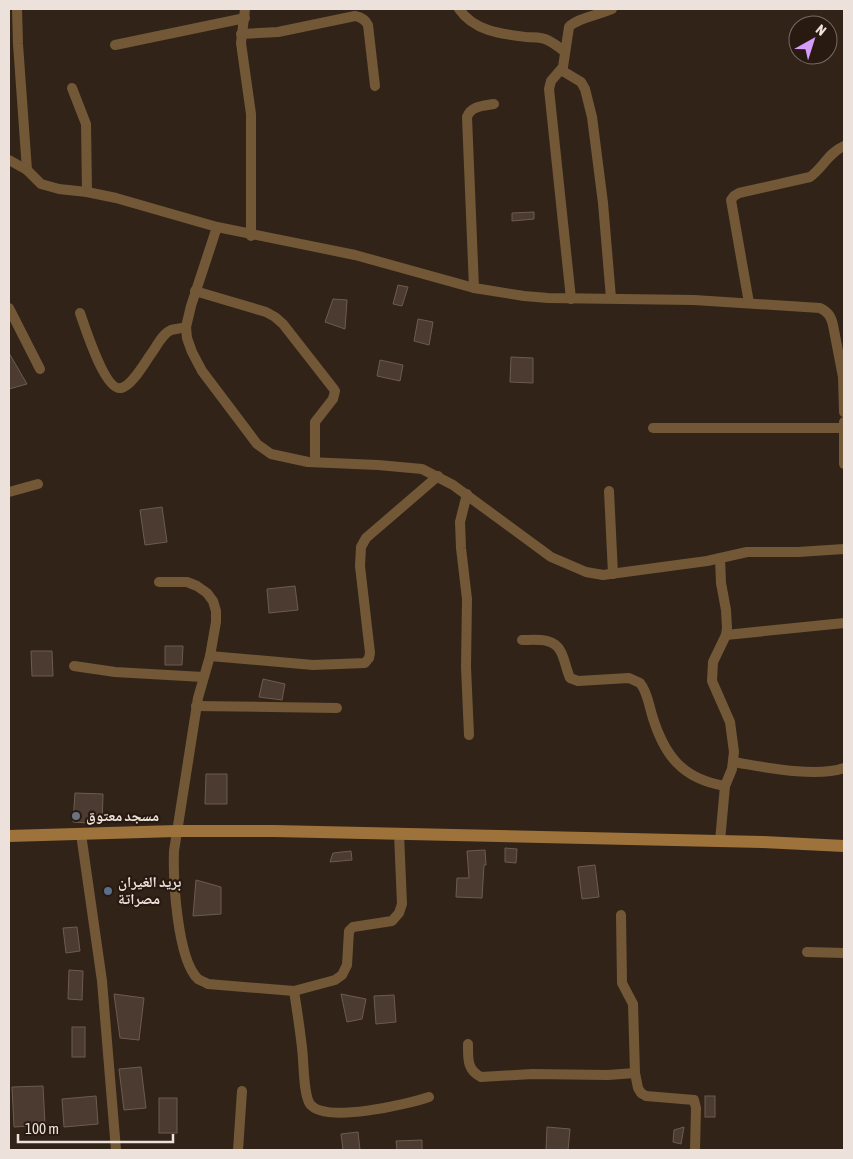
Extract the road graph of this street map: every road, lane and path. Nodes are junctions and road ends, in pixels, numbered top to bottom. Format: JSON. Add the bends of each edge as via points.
{"nodes":[{"id":1,"x":17,"y":9,"type":"edge"},
{"id":2,"x":459,"y":9,"type":"edge"},
{"id":3,"x":612,"y":9,"type":"edge"},
{"id":4,"x":245,"y":13,"type":"edge"},
{"id":5,"x":241,"y":34,"type":"junction"},
{"id":6,"x":13,"y":45,"type":"edge"},
{"id":7,"x":115,"y":45,"type":"dead end"},
{"id":8,"x":565,"y":52,"type":"junction"},
{"id":9,"x":561,"y":70,"type":"junction"},
{"id":10,"x":375,"y":86,"type":"dead end"},
{"id":11,"x":72,"y":88,"type":"dead end"},
{"id":12,"x":494,"y":104,"type":"dead end"},
{"id":13,"x":844,"y":146,"type":"edge"},
{"id":14,"x":9,"y":160,"type":"edge"},
{"id":15,"x":28,"y":170,"type":"junction"},
{"id":16,"x":87,"y":192,"type":"junction"},
{"id":17,"x":217,"y":228,"type":"junction"},
{"id":18,"x":251,"y":236,"type":"junction"},
{"id":19,"x":474,"y":288,"type":"junction"},
{"id":20,"x":196,"y":292,"type":"junction"},
{"id":21,"x":611,"y":298,"type":"junction"},
{"id":22,"x":571,"y":299,"type":"junction"},
{"id":23,"x":749,"y":303,"type":"junction"},
{"id":24,"x":9,"y":308,"type":"edge"},
{"id":25,"x":80,"y":313,"type":"dead end"},
{"id":26,"x":186,"y":327,"type":"junction"},
{"id":27,"x":40,"y":368,"type":"dead end"},
{"id":28,"x":844,"y":377,"type":"edge"},
{"id":29,"x":844,"y":412,"type":"edge"},
{"id":30,"x":844,"y":418,"type":"edge"},
{"id":31,"x":653,"y":428,"type":"dead end"},
{"id":32,"x":844,"y":428,"type":"edge"},
{"id":33,"x":315,"y":462,"type":"junction"},
{"id":34,"x":844,"y":464,"type":"edge"},
{"id":35,"x":438,"y":476,"type":"junction"},
{"id":36,"x":38,"y":484,"type":"dead end"},
{"id":37,"x":609,"y":491,"type":"dead end"},
{"id":38,"x":9,"y":492,"type":"edge"},
{"id":39,"x":467,"y":494,"type":"junction"},
{"id":40,"x":844,"y":549,"type":"edge"},
{"id":41,"x":720,"y":558,"type":"junction"},
{"id":42,"x":613,"y":574,"type":"junction"},
{"id":43,"x":159,"y":582,"type":"dead end"},
{"id":44,"x":844,"y":623,"type":"edge"},
{"id":45,"x":726,"y":635,"type":"junction"},
{"id":46,"x":522,"y":640,"type":"dead end"},
{"id":47,"x":210,"y":656,"type":"junction"},
{"id":48,"x":74,"y":666,"type":"dead end"},
{"id":49,"x":203,"y":677,"type":"junction"},
{"id":50,"x":196,"y":706,"type":"junction"},
{"id":51,"x":337,"y":708,"type":"dead end"},
{"id":52,"x":469,"y":735,"type":"dead end"},
{"id":53,"x":733,"y":762,"type":"junction"},
{"id":54,"x":844,"y":768,"type":"edge"},
{"id":55,"x":725,"y":786,"type":"junction"},
{"id":56,"x":176,"y":831,"type":"junction"},
{"id":57,"x":81,"y":834,"type":"junction"},
{"id":58,"x":399,"y":834,"type":"junction"},
{"id":59,"x":9,"y":836,"type":"edge"},
{"id":60,"x":720,"y":841,"type":"junction"},
{"id":61,"x":844,"y":846,"type":"edge"},
{"id":62,"x":621,"y":915,"type":"dead end"},
{"id":63,"x":808,"y":952,"type":"dead end"},
{"id":64,"x":844,"y":953,"type":"edge"},
{"id":65,"x":294,"y":991,"type":"junction"},
{"id":66,"x":468,"y":1044,"type":"dead end"},
{"id":67,"x":635,"y":1073,"type":"junction"},
{"id":68,"x":242,"y":1091,"type":"dead end"},
{"id":69,"x":429,"y":1097,"type":"dead end"},
{"id":70,"x":116,"y":1150,"type":"edge"},
{"id":71,"x":238,"y":1150,"type":"edge"},
{"id":72,"x":695,"y":1150,"type":"edge"}],
"edges":[{"from":1,"to":6,"type":"street"},
{"from":2,"to":8,"type":"street","via":[[482,28],[501,34],[544,38]]},
{"from":3,"to":8,"type":"street","via":[[574,21],[569,27]]},
{"from":4,"to":5,"type":"street"},
{"from":4,"to":7,"type":"street"},
{"from":5,"to":10,"type":"street","via":[[278,32],[355,16],[363,18],[368,25]]},
{"from":5,"to":18,"type":"street","via":[[251,114]]},
{"from":6,"to":15,"type":"street"},
{"from":8,"to":9,"type":"street"},
{"from":9,"to":21,"type":"street","via":[[581,82],[592,117]]},
{"from":9,"to":22,"type":"street","via":[[549,89]]},
{"from":11,"to":16,"type":"street","via":[[86,124]]},
{"from":12,"to":19,"type":"street","via":[[475,108],[467,117]]},
{"from":13,"to":23,"type":"street","via":[[831,153],[810,177],[739,193],[731,200]]},
{"from":14,"to":15,"type":"street"},
{"from":15,"to":16,"type":"street","via":[[41,184]]},
{"from":16,"to":17,"type":"street"},
{"from":17,"to":18,"type":"street"},
{"from":17,"to":20,"type":"street"},
{"from":18,"to":19,"type":"street","via":[[355,256]]},
{"from":19,"to":22,"type":"street"},
{"from":20,"to":26,"type":"street"},
{"from":20,"to":33,"type":"street","via":[[275,317],[333,388],[333,399],[316,422]]},
{"from":21,"to":22,"type":"street"},
{"from":21,"to":23,"type":"street"},
{"from":23,"to":28,"type":"street","via":[[827,311],[831,316]]},
{"from":24,"to":27,"type":"street"},
{"from":25,"to":26,"type":"street","via":[[92,348],[110,384],[116,388],[131,382],[163,337]]},
{"from":26,"to":33,"type":"street","via":[[196,361],[257,444],[279,457]]},
{"from":28,"to":29,"type":"street"},
{"from":30,"to":32,"type":"street"},
{"from":31,"to":32,"type":"street"},
{"from":32,"to":34,"type":"street"},
{"from":33,"to":35,"type":"street","via":[[406,467]]},
{"from":35,"to":39,"type":"street"},
{"from":35,"to":47,"type":"street","via":[[366,538],[361,547],[360,566],[370,653],[365,664],[313,665]]},
{"from":36,"to":38,"type":"street"},
{"from":37,"to":42,"type":"street"},
{"from":39,"to":42,"type":"street","via":[[551,558],[586,572]]},
{"from":39,"to":52,"type":"street","via":[[460,522],[466,599]]},
{"from":40,"to":41,"type":"street","via":[[747,552]]},
{"from":41,"to":42,"type":"street"},
{"from":41,"to":45,"type":"street"},
{"from":43,"to":47,"type":"street","via":[[187,582],[207,593],[213,601],[216,622]]},
{"from":44,"to":45,"type":"street"},
{"from":45,"to":53,"type":"street","via":[[714,656],[711,675],[730,722]]},
{"from":46,"to":55,"type":"street","via":[[555,644],[561,651],[570,678],[578,681],[629,678],[640,682],[660,736],[676,763],[699,779]]},
{"from":47,"to":49,"type":"street"},
{"from":48,"to":49,"type":"street"},
{"from":49,"to":50,"type":"street"},
{"from":50,"to":51,"type":"street"},
{"from":50,"to":56,"type":"street"},
{"from":53,"to":54,"type":"street","via":[[803,771],[827,772]]},
{"from":53,"to":55,"type":"street"},
{"from":55,"to":60,"type":"street"},
{"from":56,"to":57,"type":"street"},
{"from":56,"to":58,"type":"street"},
{"from":56,"to":65,"type":"street","via":[[173,873],[181,934],[192,970],[208,984]]},
{"from":57,"to":59,"type":"street"},
{"from":57,"to":70,"type":"street","via":[[102,981]]},
{"from":58,"to":60,"type":"street"},
{"from":58,"to":65,"type":"street","via":[[402,904],[399,913],[392,921],[353,927],[349,931],[347,965],[342,975],[335,980]]},
{"from":60,"to":61,"type":"street"},
{"from":62,"to":67,"type":"street","via":[[621,978],[633,1004]]},
{"from":63,"to":64,"type":"street"},
{"from":65,"to":69,"type":"street","via":[[305,1084],[309,1103],[317,1110],[329,1113],[382,1108]]},
{"from":66,"to":67,"type":"street","via":[[469,1067],[481,1077]]},
{"from":67,"to":72,"type":"street","via":[[638,1088],[646,1096],[694,1100]]},
{"from":68,"to":71,"type":"street"}]}
